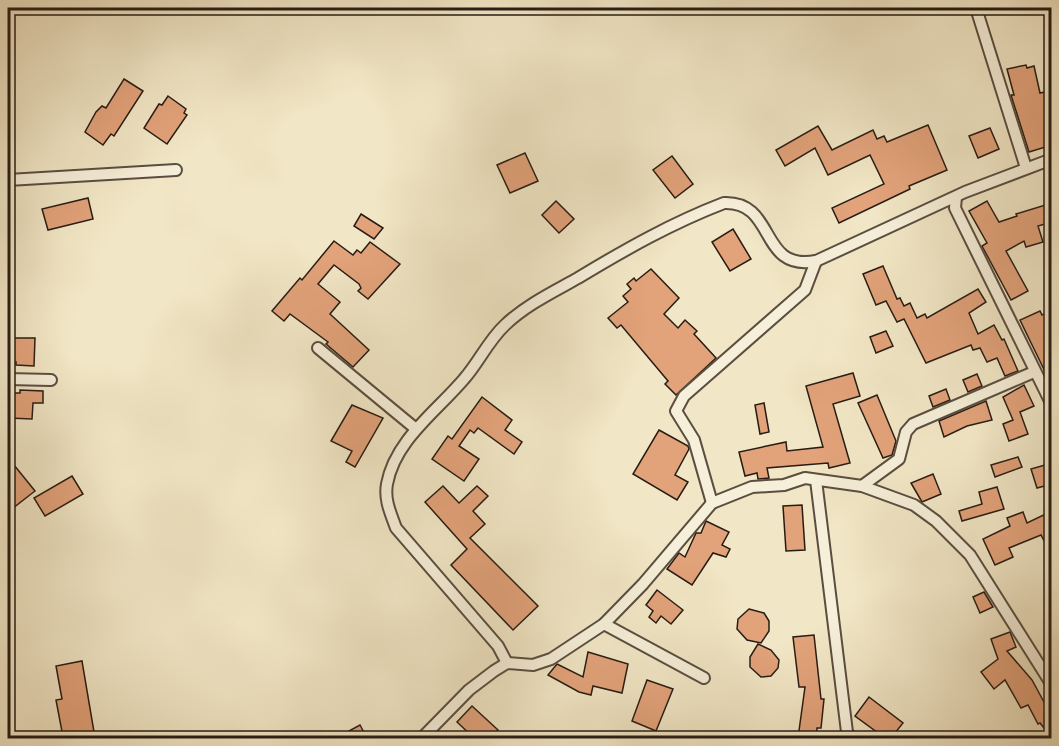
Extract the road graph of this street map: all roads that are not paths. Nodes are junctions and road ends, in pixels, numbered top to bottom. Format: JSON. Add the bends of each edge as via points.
{"nodes":[{"id":1,"x":976,"y":8,"type":"edge"},
{"id":2,"x":1052,"y":159,"type":"edge"},
{"id":3,"x":1026,"y":168,"type":"junction"},
{"id":4,"x":176,"y":170,"type":"dead end"},
{"id":5,"x":8,"y":180,"type":"edge"},
{"id":6,"x":956,"y":197,"type":"junction"},
{"id":7,"x":816,"y":261,"type":"junction"},
{"id":8,"x":318,"y":348,"type":"dead end"},
{"id":9,"x":1034,"y":372,"type":"junction"},
{"id":10,"x":8,"y":380,"type":"edge"},
{"id":11,"x":51,"y":380,"type":"dead end"},
{"id":12,"x":1052,"y":405,"type":"edge"},
{"id":13,"x":416,"y":429,"type":"junction"},
{"id":14,"x":816,"y":480,"type":"junction"},
{"id":15,"x":862,"y":486,"type":"junction"},
{"id":16,"x":712,"y":503,"type":"junction"},
{"id":17,"x":604,"y":624,"type":"junction"},
{"id":18,"x":507,"y":663,"type":"junction"},
{"id":19,"x":704,"y":678,"type":"dead end"},
{"id":20,"x":1052,"y":685,"type":"edge"},
{"id":21,"x":422,"y":738,"type":"edge"},
{"id":22,"x":851,"y":738,"type":"edge"}],
"edges":[{"from":1,"to":3,"type":"street"},
{"from":2,"to":3,"type":"street"},
{"from":3,"to":6,"type":"street"},
{"from":4,"to":5,"type":"street"},
{"from":6,"to":7,"type":"street"},
{"from":6,"to":9,"type":"street","via":[[955,208]]},
{"from":7,"to":13,"type":"street","via":[[789,261],[746,206],[724,203],[696,214],[639,241],[530,305],[506,324],[464,379]]},
{"from":7,"to":16,"type":"street","via":[[805,290],[684,396],[676,411],[694,440]]},
{"from":8,"to":13,"type":"street"},
{"from":9,"to":12,"type":"street"},
{"from":9,"to":15,"type":"street","via":[[913,424],[906,432],[899,459]]},
{"from":10,"to":11,"type":"street"},
{"from":13,"to":18,"type":"street","via":[[401,450],[387,484],[387,506],[396,528],[498,646]]},
{"from":14,"to":15,"type":"street"},
{"from":14,"to":16,"type":"street","via":[[805,478],[784,485],[752,487]]},
{"from":14,"to":22,"type":"street","via":[[847,732]]},
{"from":15,"to":20,"type":"street","via":[[914,505],[936,520],[970,555]]},
{"from":16,"to":17,"type":"street"},
{"from":17,"to":18,"type":"street","via":[[551,659],[533,665]]},
{"from":17,"to":19,"type":"street"},
{"from":18,"to":21,"type":"street","via":[[470,690]]}]}
